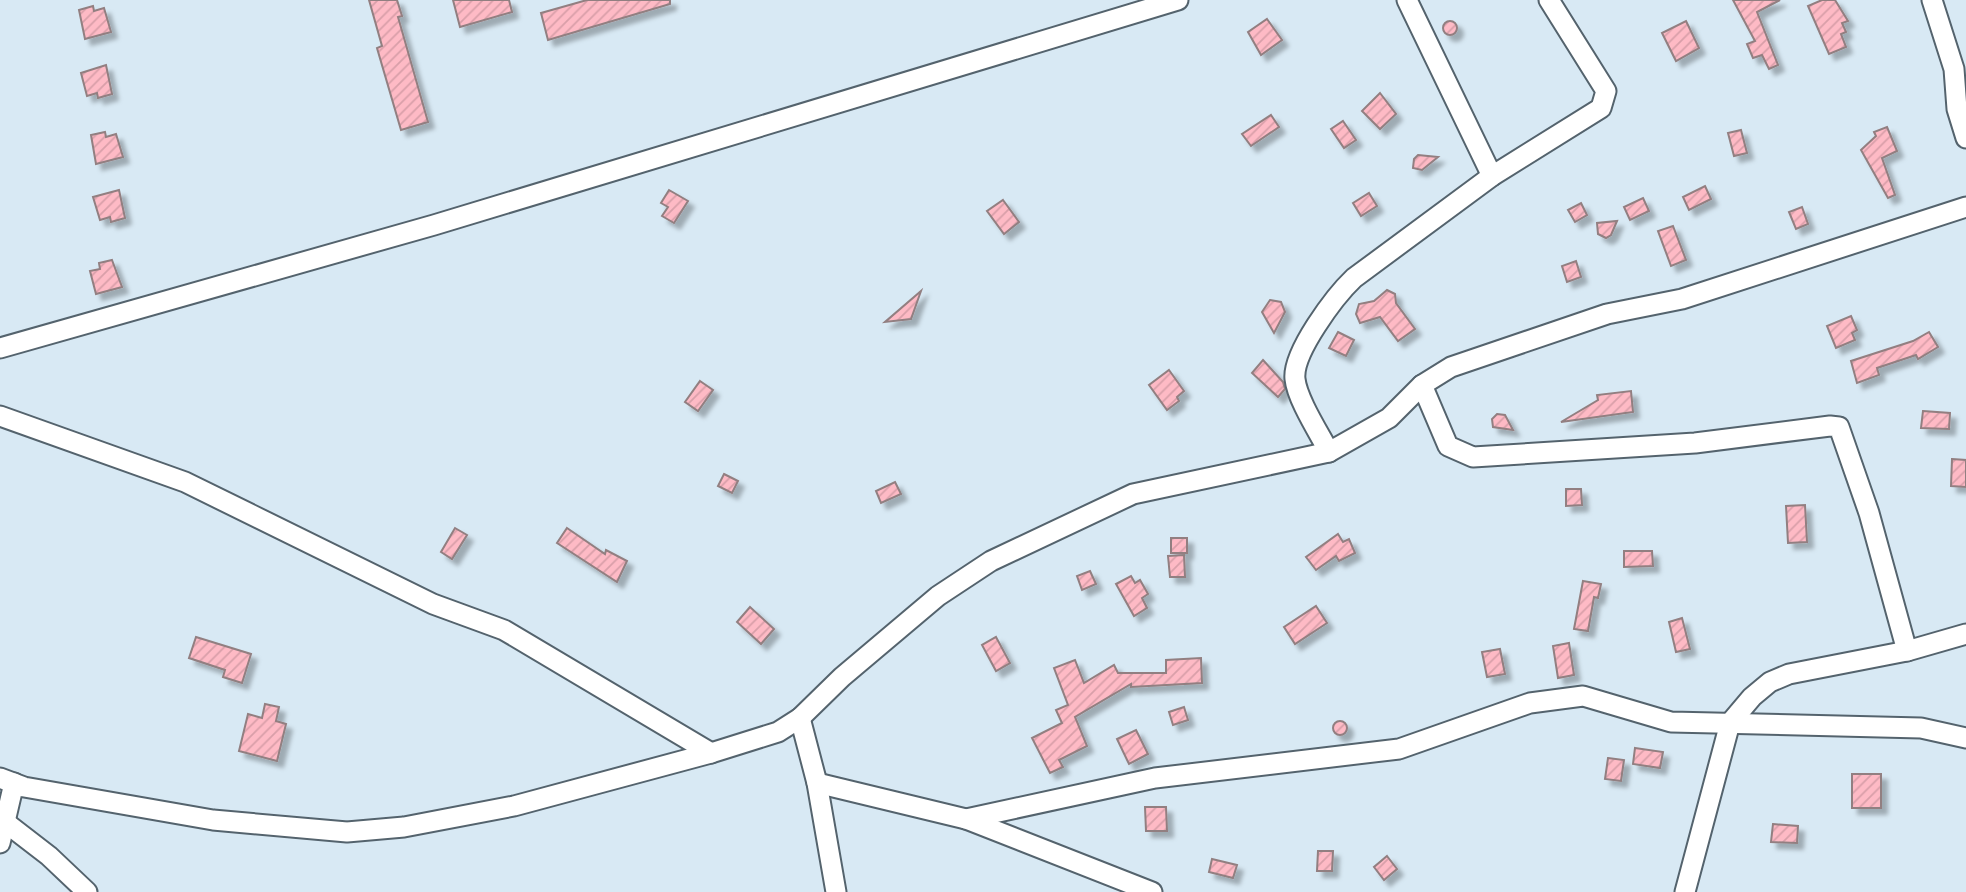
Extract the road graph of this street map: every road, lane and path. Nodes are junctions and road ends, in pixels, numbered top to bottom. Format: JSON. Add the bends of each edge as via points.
{"nodes":[{"id":1,"x":1178,"y":0,"type":"edge"},
{"id":2,"x":1407,"y":0,"type":"edge"},
{"id":3,"x":1549,"y":0,"type":"edge"},
{"id":4,"x":1932,"y":0,"type":"edge"},
{"id":5,"x":1966,"y":138,"type":"edge"},
{"id":6,"x":1492,"y":176,"type":"junction"},
{"id":7,"x":1966,"y":207,"type":"edge"},
{"id":8,"x":0,"y":348,"type":"edge"},
{"id":9,"x":1422,"y":385,"type":"junction"},
{"id":10,"x":0,"y":416,"type":"edge"},
{"id":11,"x":1329,"y":452,"type":"junction"},
{"id":12,"x":1966,"y":634,"type":"edge"},
{"id":13,"x":1907,"y":651,"type":"junction"},
{"id":14,"x":800,"y":718,"type":"junction"},
{"id":15,"x":1730,"y":723,"type":"junction"},
{"id":16,"x":1966,"y":738,"type":"edge"},
{"id":17,"x":711,"y":753,"type":"junction"},
{"id":18,"x":7,"y":780,"type":"edge"},
{"id":19,"x":817,"y":783,"type":"junction"},
{"id":20,"x":966,"y":819,"type":"junction"},
{"id":21,"x":5,"y":822,"type":"junction"},
{"id":22,"x":0,"y":843,"type":"edge"},
{"id":23,"x":87,"y":892,"type":"edge"},
{"id":24,"x":836,"y":892,"type":"edge"},
{"id":25,"x":1152,"y":892,"type":"edge"},
{"id":26,"x":1685,"y":892,"type":"edge"}],
"edges":[{"from":1,"to":8,"type":"street","via":[[434,225]]},
{"from":2,"to":6,"type":"street"},
{"from":3,"to":6,"type":"street","via":[[1606,91],[1605,99],[1601,108]]},
{"from":4,"to":5,"type":"street","via":[[1954,69],[1957,109]]},
{"from":6,"to":11,"type":"street","via":[[1354,278],[1319,319],[1295,370],[1295,380]]},
{"from":7,"to":9,"type":"street","via":[[1682,299],[1607,314],[1451,367]]},
{"from":9,"to":11,"type":"street","via":[[1389,418]]},
{"from":9,"to":13,"type":"street","via":[[1448,446],[1473,457],[1695,443],[1839,427],[1869,513]]},
{"from":10,"to":17,"type":"street","via":[[185,482],[433,604],[504,630]]},
{"from":11,"to":14,"type":"street","via":[[1133,494],[991,561],[938,596]]},
{"from":12,"to":13,"type":"street"},
{"from":13,"to":15,"type":"street","via":[[1789,674],[1770,682]]},
{"from":14,"to":17,"type":"street","via":[[778,732]]},
{"from":14,"to":19,"type":"street"},
{"from":15,"to":16,"type":"street","via":[[1921,728]]},
{"from":15,"to":20,"type":"street","via":[[1671,722],[1583,696],[1530,703],[1399,749],[1156,778]]},
{"from":15,"to":26,"type":"street"},
{"from":17,"to":18,"type":"street","via":[[514,806],[404,827],[347,832],[213,820]]},
{"from":18,"to":21,"type":"street"},
{"from":19,"to":20,"type":"street"},
{"from":19,"to":24,"type":"street"},
{"from":20,"to":25,"type":"street"},
{"from":21,"to":22,"type":"street"},
{"from":21,"to":23,"type":"street"}]}
